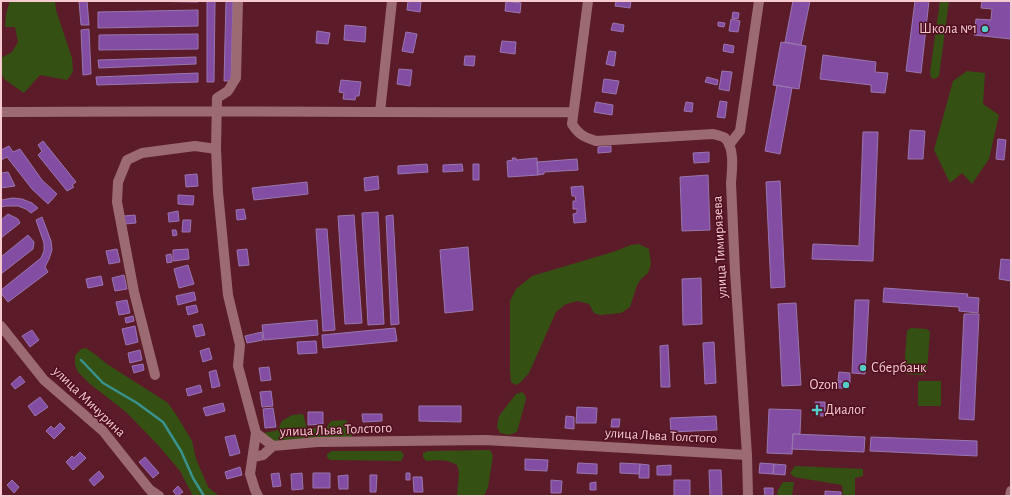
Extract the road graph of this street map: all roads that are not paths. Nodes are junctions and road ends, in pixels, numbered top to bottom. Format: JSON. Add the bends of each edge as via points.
{"nodes":[{"id":1,"x":238,"y":1,"type":"edge"},
{"id":2,"x":392,"y":1,"type":"edge"},
{"id":3,"x":588,"y":1,"type":"edge"},
{"id":4,"x":759,"y":1,"type":"edge"},
{"id":5,"x":1,"y":112,"type":"edge"},
{"id":6,"x":216,"y":112,"type":"junction"},
{"id":7,"x":380,"y":112,"type":"junction"},
{"id":8,"x":573,"y":112,"type":"junction"},
{"id":9,"x":729,"y":145,"type":"junction"},
{"id":10,"x":216,"y":149,"type":"junction"},
{"id":11,"x":1,"y":326,"type":"edge"},
{"id":12,"x":155,"y":375,"type":"dead end"},
{"id":13,"x":256,"y":433,"type":"junction"},
{"id":14,"x":273,"y":446,"type":"junction"},
{"id":15,"x":747,"y":455,"type":"junction"},
{"id":16,"x":253,"y":457,"type":"junction"},
{"id":17,"x":1011,"y":491,"type":"edge"},
{"id":18,"x":147,"y":493,"type":"edge"},
{"id":19,"x":159,"y":496,"type":"edge"},
{"id":20,"x":258,"y":496,"type":"edge"},
{"id":21,"x":748,"y":496,"type":"edge"},
{"id":22,"x":1010,"y":496,"type":"edge"}],
"edges":[{"from":1,"to":6,"type":"street","via":[[236,78],[228,91],[217,98]]},
{"from":2,"to":7,"type":"street"},
{"from":3,"to":8,"type":"street"},
{"from":4,"to":9,"type":"street","via":[[740,131]]},
{"from":5,"to":6,"type":"street"},
{"from":6,"to":7,"type":"street"},
{"from":6,"to":10,"type":"street"},
{"from":7,"to":8,"type":"street"},
{"from":8,"to":9,"type":"street","via":[[572,124],[577,132],[596,141],[713,134],[724,137]]},
{"from":9,"to":15,"type":"street","name":"улица Тимирязева"},
{"from":10,"to":12,"type":"street","via":[[195,146],[142,152],[128,160],[118,182],[117,202],[134,292]]},
{"from":10,"to":13,"type":"street","via":[[228,295],[240,345],[238,366]]},
{"from":11,"to":18,"type":"street","name":"улица Мичурина","via":[[44,380],[103,431]]},
{"from":13,"to":14,"type":"street","name":"улица Льва Толстого"},
{"from":13,"to":16,"type":"street"},
{"from":14,"to":15,"type":"street","name":"улица Льва Толстого","via":[[317,442],[486,440]]},
{"from":14,"to":16,"type":"street","via":[[263,455]]},
{"from":15,"to":21,"type":"street","name":"улица Тимирязева"},
{"from":16,"to":20,"type":"street","via":[[250,474]]},
{"from":17,"to":22,"type":"street"},
{"from":18,"to":19,"type":"street","name":"улица Мичурина"}]}
